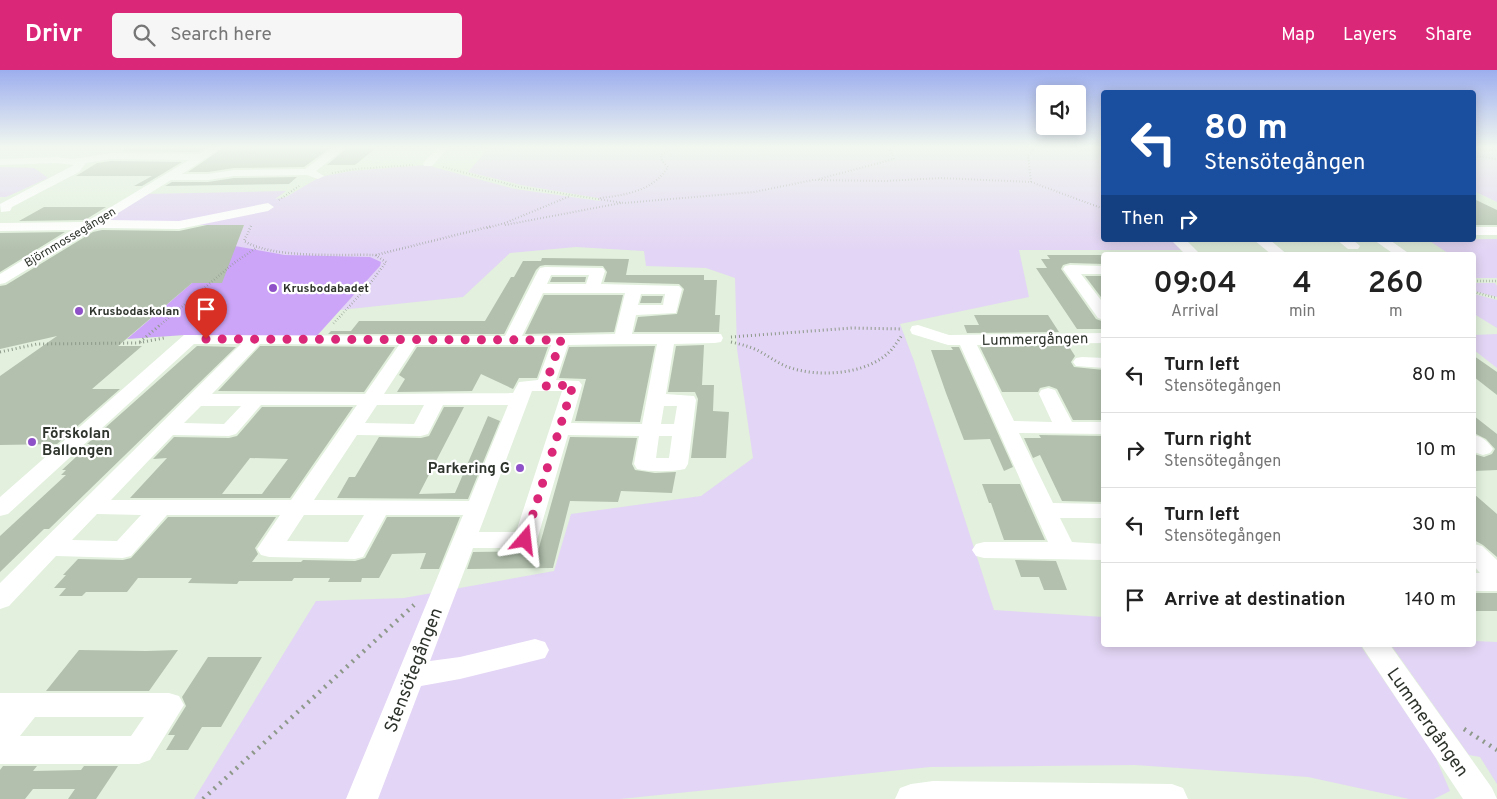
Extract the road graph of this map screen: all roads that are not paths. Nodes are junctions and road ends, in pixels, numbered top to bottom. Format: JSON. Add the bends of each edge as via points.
{"nodes":[{"id":1,"x":52,"y":182,"type":"edge"},
{"id":2,"x":160,"y":182,"type":"edge"},
{"id":3,"x":268,"y":207,"type":"road end"},
{"id":4,"x":6,"y":208,"type":"dead end"},
{"id":5,"x":0,"y":226,"type":"edge"},
{"id":6,"x":90,"y":226,"type":"junction"},
{"id":7,"x":1476,"y":231,"type":"edge"},
{"id":8,"x":1497,"y":231,"type":"edge"},
{"id":9,"x":1180,"y":242,"type":"edge"},
{"id":10,"x":1264,"y":242,"type":"edge"},
{"id":11,"x":1384,"y":242,"type":"edge"},
{"id":12,"x":1191,"y":252,"type":"edge"},
{"id":13,"x":1277,"y":252,"type":"edge"},
{"id":14,"x":1399,"y":252,"type":"edge"},
{"id":15,"x":1101,"y":270,"type":"edge"},
{"id":16,"x":0,"y":280,"type":"edge"},
{"id":17,"x":634,"y":289,"type":"junction"},
{"id":18,"x":629,"y":310,"type":"junction"},
{"id":19,"x":1101,"y":311,"type":"edge"},
{"id":20,"x":918,"y":330,"type":"road end"},
{"id":21,"x":715,"y":338,"type":"road end"},
{"id":22,"x":1101,"y":338,"type":"edge"},
{"id":23,"x":666,"y":339,"type":"junction"},
{"id":24,"x":255,"y":340,"type":"junction"},
{"id":25,"x":561,"y":340,"type":"junction"},
{"id":26,"x":622,"y":340,"type":"junction"},
{"id":27,"x":966,"y":340,"type":"junction"},
{"id":28,"x":411,"y":341,"type":"junction"},
{"id":29,"x":511,"y":341,"type":"junction"},
{"id":30,"x":1082,"y":362,"type":"dead end"},
{"id":31,"x":1101,"y":362,"type":"edge"},
{"id":32,"x":545,"y":386,"type":"junction"},
{"id":33,"x":1048,"y":394,"type":"dead end"},
{"id":34,"x":520,"y":399,"type":"junction"},
{"id":35,"x":196,"y":400,"type":"junction"},
{"id":36,"x":256,"y":400,"type":"junction"},
{"id":37,"x":370,"y":400,"type":"junction"},
{"id":38,"x":655,"y":400,"type":"junction"},
{"id":39,"x":436,"y":401,"type":"junction"},
{"id":40,"x":1007,"y":427,"type":"junction"},
{"id":41,"x":1065,"y":428,"type":"junction"},
{"id":42,"x":1101,"y":428,"type":"edge"},
{"id":43,"x":167,"y":429,"type":"junction"},
{"id":44,"x":351,"y":429,"type":"junction"},
{"id":45,"x":559,"y":429,"type":"junction"},
{"id":46,"x":650,"y":430,"type":"junction"},
{"id":47,"x":682,"y":430,"type":"junction"},
{"id":48,"x":90,"y":507,"type":"junction"},
{"id":49,"x":161,"y":508,"type":"junction"},
{"id":50,"x":298,"y":508,"type":"junction"},
{"id":51,"x":380,"y":508,"type":"junction"},
{"id":52,"x":477,"y":508,"type":"junction"},
{"id":53,"x":0,"y":509,"type":"edge"},
{"id":54,"x":1045,"y":510,"type":"junction"},
{"id":55,"x":1101,"y":511,"type":"edge"},
{"id":56,"x":464,"y":540,"type":"junction"},
{"id":57,"x":50,"y":548,"type":"junction"},
{"id":58,"x":984,"y":550,"type":"dead end"},
{"id":59,"x":1064,"y":550,"type":"junction"},
{"id":60,"x":1101,"y":552,"type":"edge"},
{"id":61,"x":1476,"y":554,"type":"edge"},
{"id":62,"x":1497,"y":575,"type":"edge"},
{"id":63,"x":1476,"y":582,"type":"edge"},
{"id":64,"x":1497,"y":582,"type":"edge"},
{"id":65,"x":1,"y":597,"type":"edge"},
{"id":66,"x":1375,"y":647,"type":"edge"},
{"id":67,"x":534,"y":650,"type":"dead end"},
{"id":68,"x":411,"y":676,"type":"junction"},
{"id":69,"x":14,"y":705,"type":"edge"},
{"id":70,"x":0,"y":738,"type":"edge"},
{"id":71,"x":0,"y":750,"type":"edge"},
{"id":72,"x":362,"y":799,"type":"edge"},
{"id":73,"x":911,"y":799,"type":"edge"},
{"id":74,"x":1172,"y":799,"type":"edge"},
{"id":75,"x":1481,"y":799,"type":"edge"}],
"edges":[{"from":1,"to":4,"type":"street","via":[[1,208]]},
{"from":2,"to":6,"type":"street","name":"Björnmossegången"},
{"from":3,"to":6,"type":"street","via":[[179,225]]},
{"from":5,"to":6,"type":"street"},
{"from":6,"to":16,"type":"street","name":"Björnmossegången"},
{"from":7,"to":8,"type":"street"},
{"from":9,"to":12,"type":"street"},
{"from":10,"to":13,"type":"street"},
{"from":11,"to":14,"type":"street"},
{"from":15,"to":19,"type":"street","name":"Lummergången","via":[[1070,270]]},
{"from":17,"to":18,"type":"street"},
{"from":17,"to":18,"type":"street","via":[[674,289],[670,310]]},
{"from":17,"to":29,"type":"street","via":[[538,288]]},
{"from":18,"to":26,"type":"street"},
{"from":20,"to":27,"type":"street","name":"Lummergången","via":[[948,340]]},
{"from":21,"to":23,"type":"street"},
{"from":22,"to":27,"type":"street","name":"Lummergången"},
{"from":23,"to":26,"type":"street"},
{"from":23,"to":38,"type":"street"},
{"from":24,"to":28,"type":"street"},
{"from":24,"to":35,"type":"street"},
{"from":24,"to":53,"type":"street","via":[[190,339]]},
{"from":25,"to":26,"type":"street"},
{"from":25,"to":29,"type":"street"},
{"from":25,"to":32,"type":"street"},
{"from":27,"to":40,"type":"street","name":"Lummergången"},
{"from":28,"to":29,"type":"street"},
{"from":28,"to":37,"type":"street"},
{"from":30,"to":31,"type":"street","name":"Lummergången"},
{"from":32,"to":34,"type":"street","name":"Stensötegången","via":[[525,386]]},
{"from":32,"to":45,"type":"street","name":"Stensötegången","via":[[573,385]]},
{"from":33,"to":41,"type":"street"},
{"from":34,"to":39,"type":"street"},
{"from":34,"to":52,"type":"street","name":"Stensötegången"},
{"from":35,"to":36,"type":"street"},
{"from":35,"to":43,"type":"street"},
{"from":36,"to":37,"type":"street"},
{"from":36,"to":43,"type":"street","via":[[229,430]]},
{"from":37,"to":39,"type":"street"},
{"from":37,"to":44,"type":"street"},
{"from":38,"to":46,"type":"street"},
{"from":38,"to":47,"type":"street","via":[[687,400]]},
{"from":39,"to":44,"type":"street","via":[[421,430]]},
{"from":40,"to":41,"type":"street"},
{"from":40,"to":54,"type":"street","name":"Lummergången"},
{"from":41,"to":42,"type":"street"},
{"from":43,"to":48,"type":"street"},
{"from":44,"to":50,"type":"street"},
{"from":45,"to":46,"type":"street"},
{"from":45,"to":56,"type":"street","name":"Stensötegången","via":[[525,540]]},
{"from":46,"to":47,"type":"street"},
{"from":46,"to":47,"type":"street","via":[[644,464],[678,464]]},
{"from":48,"to":49,"type":"street"},
{"from":48,"to":57,"type":"street"},
{"from":49,"to":50,"type":"street"},
{"from":49,"to":57,"type":"street","via":[[123,550]]},
{"from":50,"to":51,"type":"street"},
{"from":50,"to":51,"type":"street","via":[[269,549],[355,550]]},
{"from":51,"to":52,"type":"street"},
{"from":52,"to":56,"type":"street","name":"Stensötegången"},
{"from":54,"to":55,"type":"street"},
{"from":54,"to":59,"type":"street","name":"Lummergången"},
{"from":56,"to":68,"type":"street","name":"Stensötegången"},
{"from":57,"to":65,"type":"street"},
{"from":58,"to":59,"type":"street"},
{"from":59,"to":60,"type":"street"},
{"from":61,"to":62,"type":"street"},
{"from":63,"to":64,"type":"street"},
{"from":66,"to":75,"type":"street","name":"Lummergången"},
{"from":67,"to":68,"type":"street"},
{"from":68,"to":72,"type":"street","name":"Stensötegången"},
{"from":69,"to":70,"type":"street"},
{"from":69,"to":71,"type":"street","via":[[169,705],[139,750]]},
{"from":73,"to":74,"type":"street","via":[[933,796]]}]}
